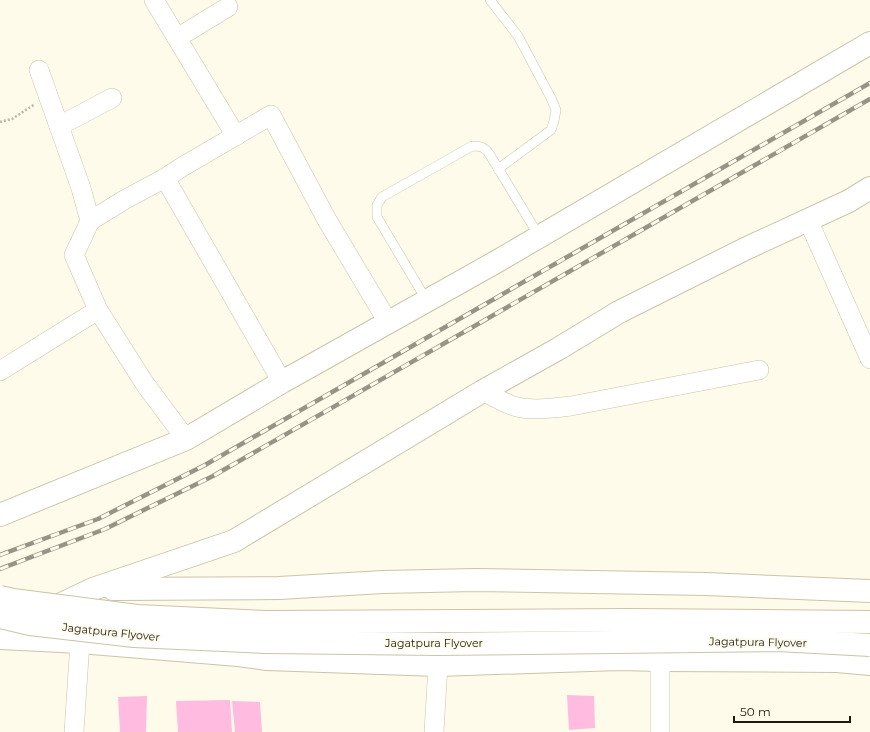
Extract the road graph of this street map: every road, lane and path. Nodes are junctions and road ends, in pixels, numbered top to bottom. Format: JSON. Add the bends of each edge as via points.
{"nodes":[{"id":1,"x":154,"y":0,"type":"edge"},
{"id":2,"x":490,"y":0,"type":"edge"},
{"id":3,"x":228,"y":7,"type":"dead end"},
{"id":4,"x":177,"y":38,"type":"junction"},
{"id":5,"x":870,"y":43,"type":"edge"},
{"id":6,"x":39,"y":70,"type":"dead end"},
{"id":7,"x":49,"y":98,"type":"junction"},
{"id":8,"x":112,"y":98,"type":"dead end"},
{"id":9,"x":0,"y":122,"type":"edge"},
{"id":10,"x":59,"y":126,"type":"junction"},
{"id":11,"x":236,"y":136,"type":"junction"},
{"id":12,"x":498,"y":169,"type":"junction"},
{"id":13,"x":165,"y":178,"type":"junction"},
{"id":14,"x":870,"y":188,"type":"edge"},
{"id":15,"x":808,"y":220,"type":"junction"},
{"id":16,"x":90,"y":221,"type":"junction"},
{"id":17,"x":539,"y":236,"type":"junction"},
{"id":18,"x":426,"y":301,"type":"junction"},
{"id":19,"x":98,"y":310,"type":"junction"},
{"id":20,"x":388,"y":322,"type":"junction"},
{"id":21,"x":870,"y":359,"type":"edge"},
{"id":22,"x":759,"y":370,"type":"dead end"},
{"id":23,"x":0,"y":371,"type":"edge"},
{"id":24,"x":282,"y":382,"type":"junction"},
{"id":25,"x":483,"y":391,"type":"junction"},
{"id":26,"x":186,"y":439,"type":"junction"},
{"id":27,"x":0,"y":515,"type":"edge"},
{"id":28,"x":93,"y":589,"type":"junction"},
{"id":29,"x":870,"y":591,"type":"edge"},
{"id":30,"x":0,"y":597,"type":"edge"},
{"id":31,"x":0,"y":617,"type":"edge"},
{"id":32,"x":870,"y":622,"type":"edge"},
{"id":33,"x":0,"y":633,"type":"edge"},
{"id":34,"x":0,"y":638,"type":"edge"},
{"id":35,"x":80,"y":642,"type":"junction"},
{"id":36,"x":870,"y":645,"type":"edge"},
{"id":37,"x":660,"y":660,"type":"junction"},
{"id":38,"x":870,"y":664,"type":"edge"},
{"id":39,"x":438,"y":665,"type":"junction"},
{"id":40,"x":74,"y":732,"type":"edge"},
{"id":41,"x":434,"y":732,"type":"edge"},
{"id":42,"x":660,"y":732,"type":"edge"}],
"edges":[{"from":1,"to":4,"type":"street"},
{"from":2,"to":12,"type":"lane","via":[[522,43],[556,110],[551,130]]},
{"from":3,"to":4,"type":"street"},
{"from":4,"to":11,"type":"street"},
{"from":5,"to":17,"type":"main road"},
{"from":6,"to":7,"type":"street"},
{"from":7,"to":9,"type":"path","via":[[12,119]]},
{"from":7,"to":10,"type":"street"},
{"from":8,"to":10,"type":"street"},
{"from":10,"to":16,"type":"street"},
{"from":11,"to":13,"type":"street"},
{"from":11,"to":20,"type":"street","via":[[271,115],[327,220]]},
{"from":12,"to":17,"type":"lane"},
{"from":12,"to":18,"type":"lane","via":[[485,148],[472,146],[382,197],[377,205],[377,217]]},
{"from":13,"to":16,"type":"street"},
{"from":13,"to":24,"type":"street"},
{"from":14,"to":15,"type":"main road"},
{"from":15,"to":21,"type":"street"},
{"from":15,"to":25,"type":"main road","via":[[619,312]]},
{"from":16,"to":19,"type":"street","via":[[74,255]]},
{"from":17,"to":18,"type":"main road"},
{"from":18,"to":20,"type":"main road"},
{"from":19,"to":23,"type":"street"},
{"from":19,"to":26,"type":"street","via":[[145,384]]},
{"from":20,"to":24,"type":"main road"},
{"from":22,"to":25,"type":"street","via":[[552,408],[518,408]]},
{"from":24,"to":26,"type":"main road"},
{"from":25,"to":28,"type":"main road","via":[[234,542]]},
{"from":26,"to":27,"type":"main road"},
{"from":28,"to":29,"type":"main road","via":[[280,588],[474,580],[706,584]]},
{"from":28,"to":33,"type":"main road"},
{"from":28,"to":35,"type":"street"},
{"from":30,"to":32,"type":"main road","name":"Jagatpura Flyover","bridge":true,"via":[[137,616],[267,622]]},
{"from":31,"to":36,"type":"main road","name":"Jagatpura Flyover","bridge":true,"via":[[30,624],[134,636],[260,642],[438,644],[778,640]]},
{"from":34,"to":35,"type":"main road"},
{"from":35,"to":39,"type":"main road","via":[[267,659]]},
{"from":35,"to":40,"type":"street"},
{"from":37,"to":38,"type":"main road","via":[[837,661]]},
{"from":37,"to":39,"type":"main road"},
{"from":37,"to":42,"type":"street"},
{"from":39,"to":41,"type":"street"}]}
